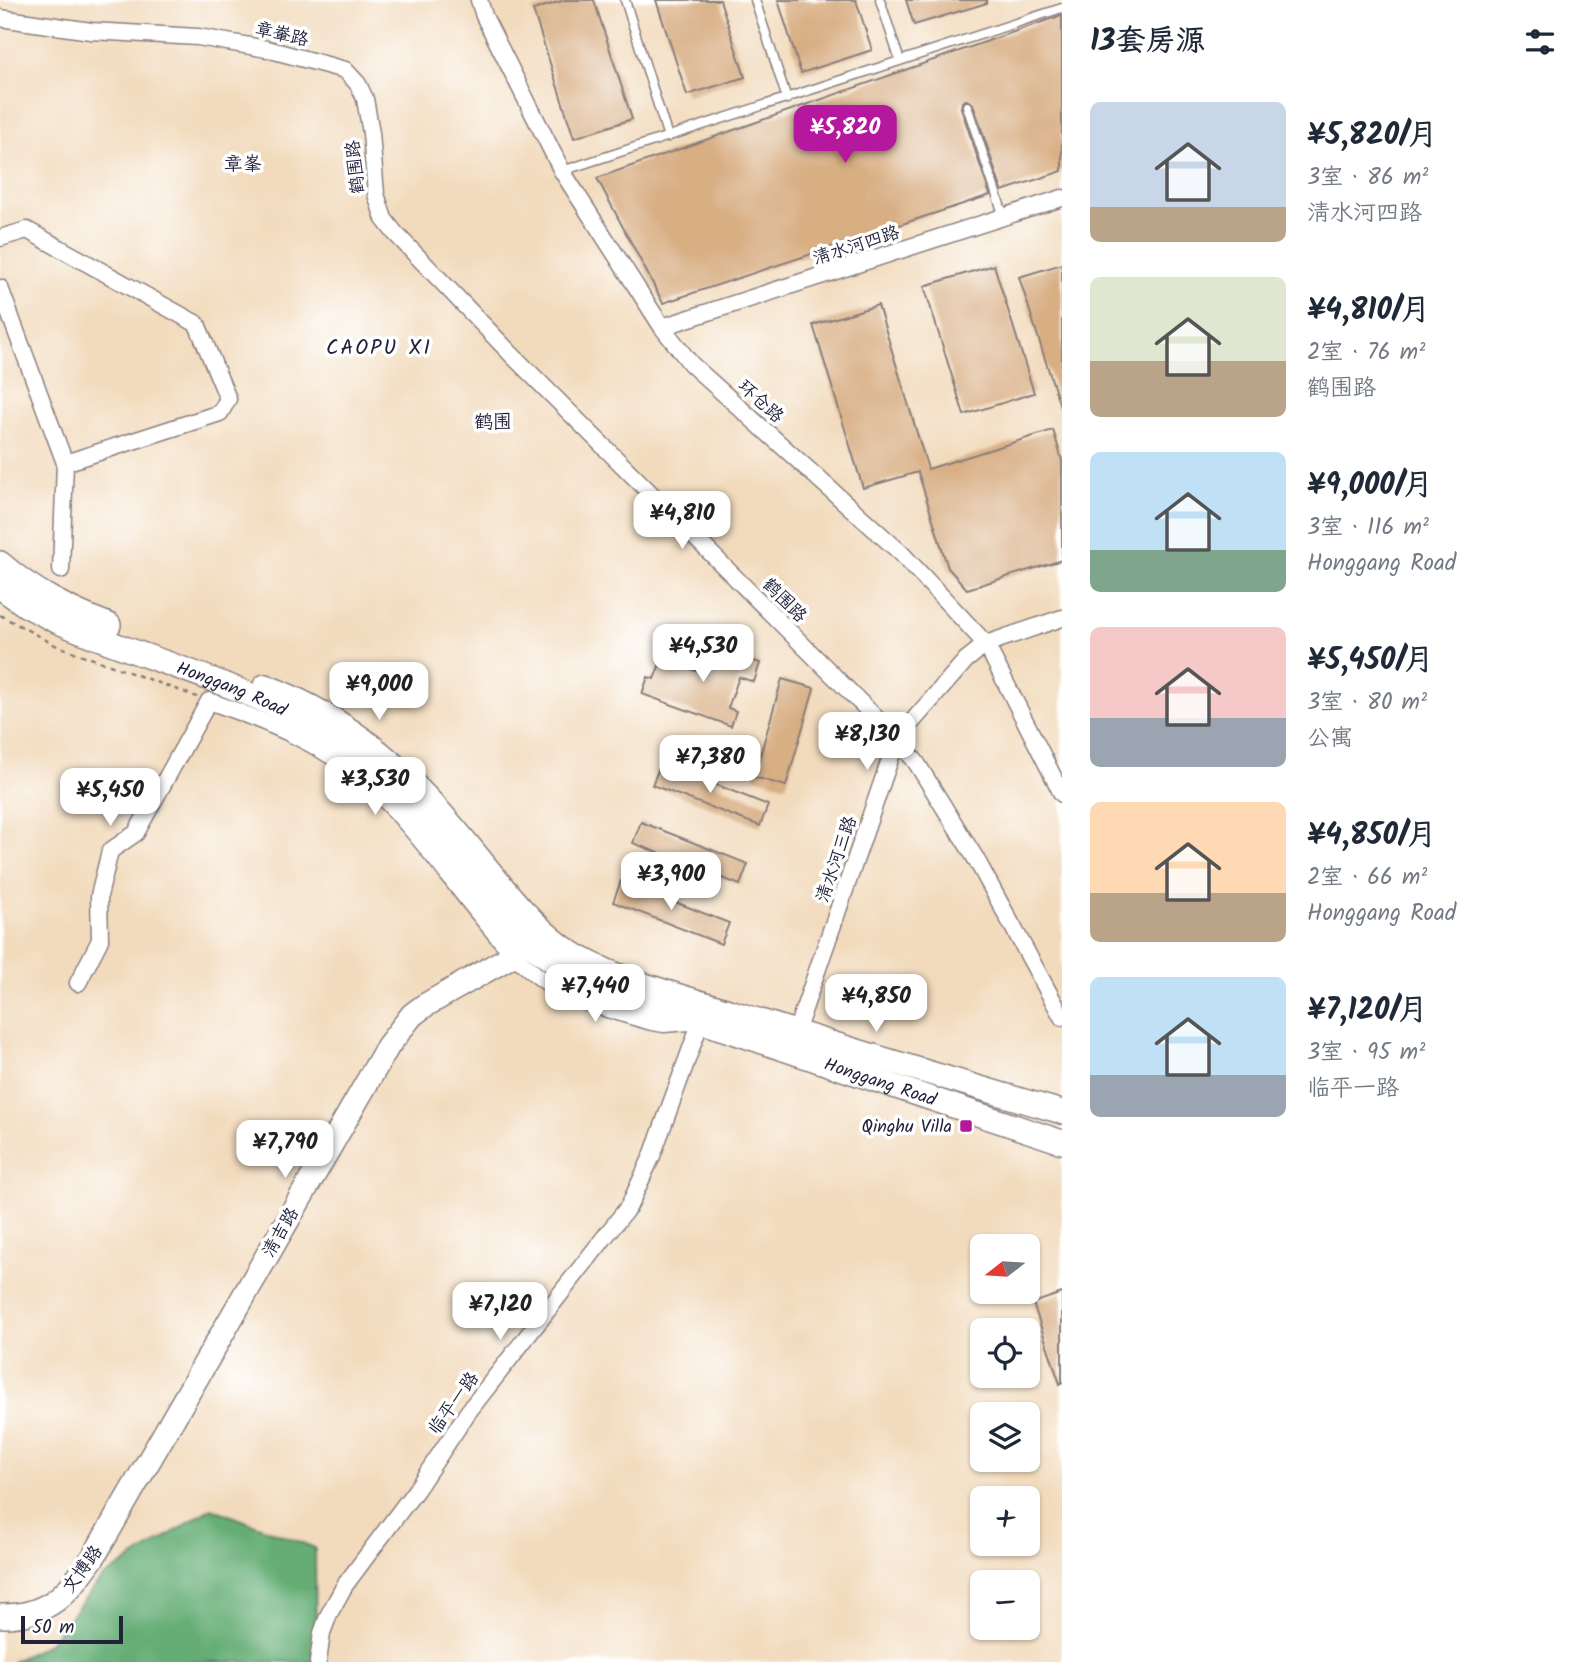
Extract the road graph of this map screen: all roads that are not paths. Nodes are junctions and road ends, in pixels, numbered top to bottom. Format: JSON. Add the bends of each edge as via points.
{"nodes":[{"id":1,"x":479,"y":0,"type":"edge"},
{"id":2,"x":625,"y":0,"type":"edge"},
{"id":3,"x":755,"y":0,"type":"edge"},
{"id":4,"x":880,"y":0,"type":"edge"},
{"id":5,"x":1062,"y":8,"type":"edge"},
{"id":6,"x":0,"y":18,"type":"edge"},
{"id":7,"x":900,"y":61,"type":"junction"},
{"id":8,"x":345,"y":70,"type":"joint"},
{"id":9,"x":787,"y":99,"type":"junction"},
{"id":10,"x":967,"y":106,"type":"dead end"},
{"id":11,"x":668,"y":137,"type":"junction"},
{"id":12,"x":562,"y":171,"type":"junction"},
{"id":13,"x":1062,"y":198,"type":"edge"},
{"id":14,"x":1004,"y":217,"type":"junction"},
{"id":15,"x":0,"y":238,"type":"edge"},
{"id":16,"x":0,"y":288,"type":"edge"},
{"id":17,"x":662,"y":327,"type":"junction"},
{"id":18,"x":65,"y":463,"type":"junction"},
{"id":19,"x":0,"y":563,"type":"edge"},
{"id":20,"x":61,"y":569,"type":"dead end"},
{"id":21,"x":0,"y":587,"type":"edge"},
{"id":22,"x":1062,"y":618,"type":"edge"},
{"id":23,"x":986,"y":643,"type":"junction"},
{"id":24,"x":897,"y":739,"type":"junction"},
{"id":25,"x":1062,"y":794,"type":"edge"},
{"id":26,"x":514,"y":954,"type":"junction"},
{"id":27,"x":78,"y":983,"type":"dead end"},
{"id":28,"x":1062,"y":1017,"type":"edge"},
{"id":29,"x":701,"y":1021,"type":"junction"},
{"id":30,"x":796,"y":1032,"type":"junction"},
{"id":31,"x":1062,"y":1113,"type":"edge"},
{"id":32,"x":1058,"y":1141,"type":"edge"},
{"id":33,"x":135,"y":1484,"type":"joint"},
{"id":34,"x":0,"y":1616,"type":"edge"},
{"id":35,"x":318,"y":1662,"type":"edge"}],
"edges":[{"from":1,"to":12,"type":"street","name":"环仓路"},
{"from":2,"to":11,"type":"lane"},
{"from":3,"to":9,"type":"lane"},
{"from":4,"to":7,"type":"lane"},
{"from":5,"to":7,"type":"lane"},
{"from":6,"to":8,"type":"street","name":"章輋路","via":[[91,31],[198,37]]},
{"from":7,"to":9,"type":"lane"},
{"from":8,"to":24,"type":"street","name":"鹤围路","via":[[365,99],[376,194],[384,219],[395,233]]},
{"from":9,"to":11,"type":"lane"},
{"from":10,"to":14,"type":"lane"},
{"from":11,"to":12,"type":"lane"},
{"from":12,"to":17,"type":"street","name":"环仓路"},
{"from":13,"to":14,"type":"street","name":"清水河四路"},
{"from":14,"to":17,"type":"street","name":"清水河四路"},
{"from":15,"to":18,"type":"street","via":[[27,230],[197,324],[228,399],[220,413]]},
{"from":16,"to":18,"type":"street"},
{"from":17,"to":23,"type":"street","name":"环仓路","via":[[691,364],[901,553]]},
{"from":18,"to":20,"type":"street"},
{"from":19,"to":30,"type":"main road","name":"Honggang Road","via":[[72,611],[297,698],[352,730],[419,788],[529,916],[573,953],[617,974]]},
{"from":21,"to":29,"type":"main road","name":"Honggang Road","via":[[54,621],[265,701],[326,733],[407,802],[503,919],[540,952],[593,983]]},
{"from":22,"to":23,"type":"street","name":"清水河三路"},
{"from":23,"to":24,"type":"street","name":"清水河三路"},
{"from":23,"to":25,"type":"street","name":"环仓路"},
{"from":24,"to":28,"type":"street","name":"鹤围路","via":[[976,859]]},
{"from":24,"to":30,"type":"street","name":"清水河三路"},
{"from":26,"to":27,"type":"street","via":[[410,827],[355,772],[298,736],[209,701],[136,833],[110,851],[99,896],[100,940]]},
{"from":26,"to":29,"type":"street","via":[[557,989],[593,1004],[664,1024]]},
{"from":26,"to":33,"type":"main road","name":"清吉路","via":[[424,1006],[388,1046]]},
{"from":29,"to":32,"type":"main road","name":"Honggang Road"},
{"from":29,"to":35,"type":"street","name":"临平一路","via":[[629,1206],[468,1412],[345,1585],[322,1633]]},
{"from":30,"to":31,"type":"main road","name":"Honggang Road"},
{"from":31,"to":32,"type":"main road","via":[[1056,1114],[1048,1127]]},
{"from":33,"to":34,"type":"main road","name":"文博路","via":[[73,1586],[31,1613]]}]}
